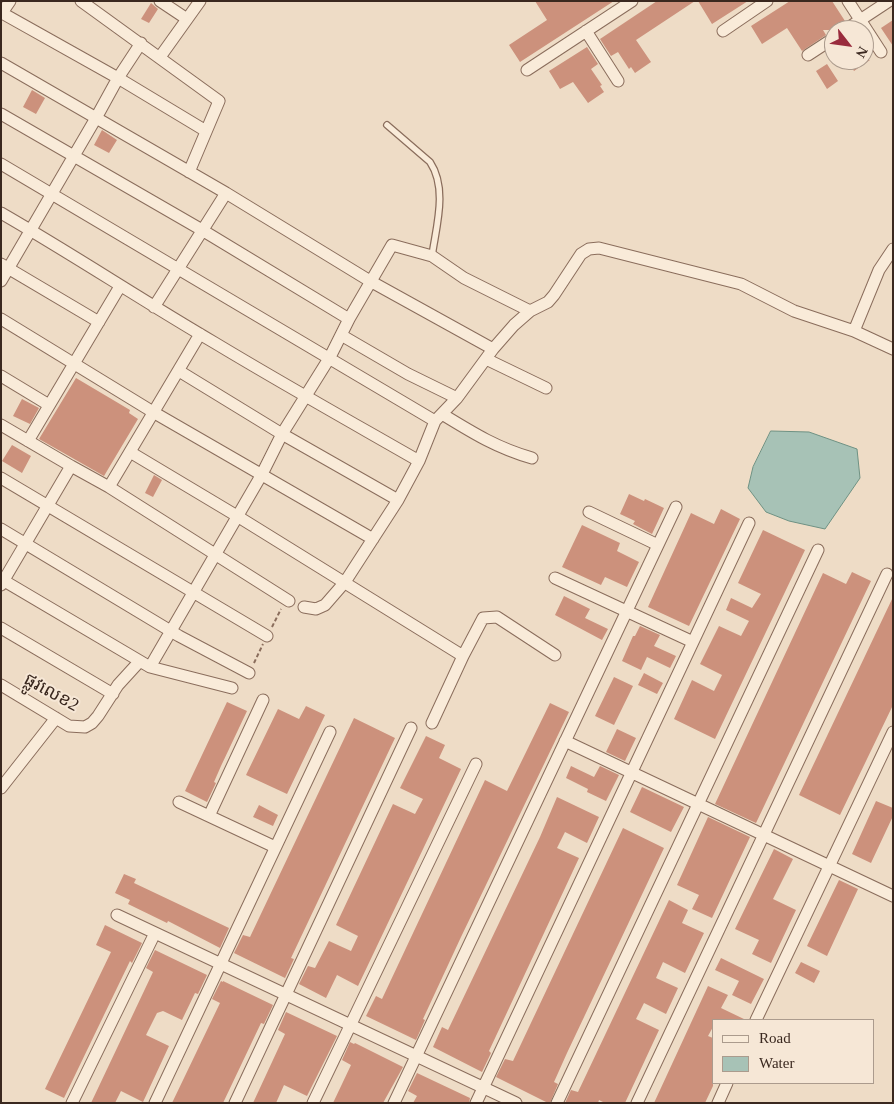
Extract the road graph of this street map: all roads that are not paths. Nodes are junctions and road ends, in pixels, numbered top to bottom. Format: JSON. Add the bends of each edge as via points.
{"nodes":[{"id":1,"x":10,"y":1,"type":"edge"},
{"id":2,"x":81,"y":1,"type":"edge"},
{"id":3,"x":160,"y":1,"type":"edge"},
{"id":4,"x":200,"y":1,"type":"edge"},
{"id":5,"x":632,"y":1,"type":"edge"},
{"id":6,"x":767,"y":1,"type":"edge"},
{"id":7,"x":848,"y":1,"type":"edge"},
{"id":8,"x":890,"y":1,"type":"edge"},
{"id":9,"x":2,"y":13,"type":"edge"},
{"id":10,"x":187,"y":19,"type":"junction"},
{"id":11,"x":860,"y":20,"type":"joint"},
{"id":12,"x":586,"y":31,"type":"junction"},
{"id":13,"x":723,"y":31,"type":"dead end"},
{"id":14,"x":874,"y":41,"type":"edge"},
{"id":15,"x":141,"y":43,"type":"junction"},
{"id":16,"x":824,"y":45,"type":"edge"},
{"id":17,"x":881,"y":52,"type":"dead end"},
{"id":18,"x":808,"y":55,"type":"dead end"},
{"id":19,"x":160,"y":57,"type":"junction"},
{"id":20,"x":1,"y":63,"type":"edge"},
{"id":21,"x":526,"y":70,"type":"dead end"},
{"id":22,"x":118,"y":78,"type":"junction"},
{"id":23,"x":618,"y":81,"type":"dead end"},
{"id":24,"x":1,"y":114,"type":"edge"},
{"id":25,"x":96,"y":118,"type":"junction"},
{"id":26,"x":387,"y":125,"type":"dead end"},
{"id":27,"x":206,"y":131,"type":"junction"},
{"id":28,"x":74,"y":156,"type":"junction"},
{"id":29,"x":1,"y":164,"type":"edge"},
{"id":30,"x":189,"y":172,"type":"junction"},
{"id":31,"x":226,"y":193,"type":"junction"},
{"id":32,"x":52,"y":194,"type":"junction"},
{"id":33,"x":1,"y":213,"type":"edge"},
{"id":34,"x":30,"y":230,"type":"junction"},
{"id":35,"x":202,"y":230,"type":"junction"},
{"id":36,"x":893,"y":249,"type":"edge"},
{"id":37,"x":432,"y":256,"type":"junction"},
{"id":38,"x":5,"y":266,"type":"edge"},
{"id":39,"x":178,"y":269,"type":"junction"},
{"id":40,"x":1,"y":281,"type":"edge"},
{"id":41,"x":370,"y":281,"type":"junction"},
{"id":42,"x":122,"y":287,"type":"junction"},
{"id":43,"x":154,"y":307,"type":"junction"},
{"id":44,"x":530,"y":310,"type":"junction"},
{"id":45,"x":1,"y":319,"type":"edge"},
{"id":46,"x":349,"y":319,"type":"junction"},
{"id":47,"x":99,"y":322,"type":"junction"},
{"id":48,"x":854,"y":331,"type":"junction"},
{"id":49,"x":200,"y":334,"type":"junction"},
{"id":50,"x":341,"y":336,"type":"junction"},
{"id":51,"x":493,"y":349,"type":"junction"},
{"id":52,"x":893,"y":349,"type":"edge"},
{"id":53,"x":330,"y":357,"type":"junction"},
{"id":54,"x":486,"y":359,"type":"junction"},
{"id":55,"x":74,"y":364,"type":"junction"},
{"id":56,"x":179,"y":371,"type":"junction"},
{"id":57,"x":1,"y":376,"type":"edge"},
{"id":58,"x":546,"y":388,"type":"dead end"},
{"id":59,"x":305,"y":395,"type":"junction"},
{"id":60,"x":457,"y":398,"type":"junction"},
{"id":61,"x":49,"y":405,"type":"junction"},
{"id":62,"x":153,"y":412,"type":"junction"},
{"id":63,"x":439,"y":417,"type":"junction"},
{"id":64,"x":1,"y":425,"type":"edge"},
{"id":65,"x":282,"y":434,"type":"junction"},
{"id":66,"x":28,"y":441,"type":"junction"},
{"id":67,"x":130,"y":452,"type":"junction"},
{"id":68,"x":532,"y":458,"type":"dead end"},
{"id":69,"x":419,"y":461,"type":"junction"},
{"id":70,"x":70,"y":466,"type":"junction"},
{"id":71,"x":262,"y":474,"type":"junction"},
{"id":72,"x":1,"y":478,"type":"edge"},
{"id":73,"x":109,"y":487,"type":"junction"},
{"id":74,"x":398,"y":500,"type":"junction"},
{"id":75,"x":48,"y":506,"type":"junction"},
{"id":76,"x":676,"y":507,"type":"dead end"},
{"id":77,"x":589,"y":512,"type":"dead end"},
{"id":78,"x":238,"y":516,"type":"junction"},
{"id":79,"x":749,"y":523,"type":"dead end"},
{"id":80,"x":1,"y":530,"type":"edge"},
{"id":81,"x":373,"y":539,"type":"junction"},
{"id":82,"x":26,"y":544,"type":"junction"},
{"id":83,"x":658,"y":546,"type":"junction"},
{"id":84,"x":818,"y":550,"type":"dead end"},
{"id":85,"x":215,"y":554,"type":"junction"},
{"id":86,"x":887,"y":574,"type":"dead end"},
{"id":87,"x":555,"y":578,"type":"dead end"},
{"id":88,"x":2,"y":582,"type":"edge"},
{"id":89,"x":345,"y":582,"type":"junction"},
{"id":90,"x":194,"y":592,"type":"junction"},
{"id":91,"x":289,"y":601,"type":"dead end"},
{"id":92,"x":304,"y":607,"type":"dead end"},
{"id":93,"x":626,"y":611,"type":"junction"},
{"id":94,"x":1,"y":628,"type":"edge"},
{"id":95,"x":170,"y":630,"type":"junction"},
{"id":96,"x":267,"y":636,"type":"dead end"},
{"id":97,"x":693,"y":642,"type":"junction"},
{"id":98,"x":556,"y":655,"type":"dead end"},
{"id":99,"x":463,"y":656,"type":"junction"},
{"id":100,"x":139,"y":662,"type":"junction"},
{"id":101,"x":150,"y":667,"type":"junction"},
{"id":102,"x":249,"y":673,"type":"dead end"},
{"id":103,"x":1,"y":685,"type":"edge"},
{"id":104,"x":232,"y":688,"type":"dead end"},
{"id":105,"x":112,"y":694,"type":"junction"},
{"id":106,"x":263,"y":700,"type":"dead end"},
{"id":107,"x":56,"y":718,"type":"junction"},
{"id":108,"x":432,"y":723,"type":"dead end"},
{"id":109,"x":411,"y":728,"type":"dead end"},
{"id":110,"x":330,"y":732,"type":"dead end"},
{"id":111,"x":893,"y":732,"type":"edge"},
{"id":112,"x":566,"y":741,"type":"junction"},
{"id":113,"x":476,"y":764,"type":"dead end"},
{"id":114,"x":631,"y":773,"type":"junction"},
{"id":115,"x":1,"y":788,"type":"edge"},
{"id":116,"x":179,"y":802,"type":"dead end"},
{"id":117,"x":698,"y":804,"type":"junction"},
{"id":118,"x":209,"y":816,"type":"junction"},
{"id":119,"x":764,"y":835,"type":"junction"},
{"id":120,"x":275,"y":847,"type":"junction"},
{"id":121,"x":829,"y":866,"type":"junction"},
{"id":122,"x":893,"y":896,"type":"edge"},
{"id":123,"x":117,"y":915,"type":"dead end"},
{"id":124,"x":155,"y":933,"type":"junction"},
{"id":125,"x":220,"y":964,"type":"junction"},
{"id":126,"x":286,"y":994,"type":"junction"},
{"id":127,"x":756,"y":1019,"type":"edge"},
{"id":128,"x":351,"y":1025,"type":"junction"},
{"id":129,"x":416,"y":1056,"type":"junction"},
{"id":130,"x":727,"y":1084,"type":"edge"},
{"id":131,"x":483,"y":1087,"type":"junction"},
{"id":132,"x":72,"y":1103,"type":"edge"},
{"id":133,"x":155,"y":1103,"type":"edge"},
{"id":134,"x":235,"y":1103,"type":"edge"},
{"id":135,"x":313,"y":1103,"type":"edge"},
{"id":136,"x":394,"y":1103,"type":"edge"},
{"id":137,"x":476,"y":1103,"type":"edge"},
{"id":138,"x":516,"y":1103,"type":"edge"},
{"id":139,"x":557,"y":1103,"type":"edge"},
{"id":140,"x":637,"y":1103,"type":"edge"},
{"id":141,"x":718,"y":1103,"type":"edge"}],
"edges":[{"from":1,"to":9,"type":"street"},
{"from":2,"to":15,"type":"street"},
{"from":3,"to":10,"type":"street"},
{"from":4,"to":10,"type":"street"},
{"from":5,"to":12,"type":"street"},
{"from":6,"to":13,"type":"street"},
{"from":7,"to":11,"type":"street"},
{"from":8,"to":11,"type":"street"},
{"from":9,"to":22,"type":"street"},
{"from":10,"to":19,"type":"street"},
{"from":12,"to":21,"type":"street"},
{"from":12,"to":23,"type":"street"},
{"from":14,"to":17,"type":"street"},
{"from":15,"to":19,"type":"street"},
{"from":15,"to":22,"type":"street"},
{"from":16,"to":18,"type":"street"},
{"from":19,"to":27,"type":"street","via":[[219,100]]},
{"from":20,"to":25,"type":"street"},
{"from":22,"to":25,"type":"street"},
{"from":22,"to":27,"type":"street"},
{"from":24,"to":28,"type":"street"},
{"from":25,"to":28,"type":"street"},
{"from":25,"to":30,"type":"street"},
{"from":26,"to":37,"type":"lane","via":[[434,168],[440,191]]},
{"from":27,"to":30,"type":"street"},
{"from":28,"to":32,"type":"street"},
{"from":28,"to":35,"type":"street"},
{"from":29,"to":32,"type":"street"},
{"from":30,"to":31,"type":"street"},
{"from":31,"to":35,"type":"street"},
{"from":31,"to":41,"type":"street"},
{"from":32,"to":34,"type":"street"},
{"from":32,"to":39,"type":"street"},
{"from":33,"to":34,"type":"street"},
{"from":34,"to":38,"type":"street"},
{"from":34,"to":42,"type":"street"},
{"from":35,"to":39,"type":"street"},
{"from":35,"to":46,"type":"street"},
{"from":36,"to":48,"type":"street","via":[[879,270]]},
{"from":37,"to":41,"type":"street","via":[[392,246]]},
{"from":37,"to":44,"type":"street","via":[[464,278]]},
{"from":38,"to":40,"type":"street"},
{"from":38,"to":47,"type":"street"},
{"from":39,"to":43,"type":"street"},
{"from":39,"to":53,"type":"street"},
{"from":41,"to":46,"type":"street"},
{"from":41,"to":51,"type":"street"},
{"from":42,"to":43,"type":"street"},
{"from":42,"to":47,"type":"street"},
{"from":43,"to":49,"type":"street"},
{"from":44,"to":48,"type":"street","via":[[548,302],[581,254],[599,248],[741,284],[794,311]]},
{"from":44,"to":51,"type":"street"},
{"from":45,"to":55,"type":"street"},
{"from":46,"to":50,"type":"street"},
{"from":47,"to":55,"type":"street"},
{"from":48,"to":52,"type":"street"},
{"from":49,"to":56,"type":"street"},
{"from":49,"to":59,"type":"street"},
{"from":50,"to":53,"type":"street"},
{"from":50,"to":60,"type":"street"},
{"from":51,"to":54,"type":"street"},
{"from":53,"to":59,"type":"street"},
{"from":53,"to":63,"type":"street"},
{"from":54,"to":58,"type":"street"},
{"from":54,"to":60,"type":"street"},
{"from":55,"to":61,"type":"street"},
{"from":55,"to":62,"type":"street"},
{"from":56,"to":62,"type":"street"},
{"from":56,"to":65,"type":"street"},
{"from":57,"to":61,"type":"street"},
{"from":59,"to":65,"type":"street"},
{"from":59,"to":69,"type":"street"},
{"from":60,"to":63,"type":"street"},
{"from":61,"to":66,"type":"street"},
{"from":62,"to":67,"type":"street"},
{"from":62,"to":71,"type":"street"},
{"from":63,"to":68,"type":"street","via":[[511,452]]},
{"from":63,"to":69,"type":"street"},
{"from":64,"to":66,"type":"street"},
{"from":65,"to":71,"type":"street"},
{"from":65,"to":74,"type":"street"},
{"from":66,"to":70,"type":"street"},
{"from":67,"to":73,"type":"street"},
{"from":67,"to":78,"type":"street"},
{"from":69,"to":74,"type":"street"},
{"from":70,"to":73,"type":"street"},
{"from":70,"to":75,"type":"street"},
{"from":71,"to":78,"type":"street"},
{"from":71,"to":81,"type":"street"},
{"from":72,"to":75,"type":"street"},
{"from":73,"to":85,"type":"street"},
{"from":74,"to":81,"type":"street"},
{"from":75,"to":82,"type":"street"},
{"from":75,"to":90,"type":"street"},
{"from":76,"to":83,"type":"street"},
{"from":77,"to":83,"type":"street"},
{"from":78,"to":85,"type":"street"},
{"from":78,"to":89,"type":"street"},
{"from":79,"to":97,"type":"street"},
{"from":80,"to":82,"type":"street"},
{"from":81,"to":89,"type":"street"},
{"from":82,"to":88,"type":"street"},
{"from":82,"to":95,"type":"street"},
{"from":83,"to":93,"type":"street"},
{"from":84,"to":117,"type":"street"},
{"from":85,"to":90,"type":"street"},
{"from":85,"to":91,"type":"street"},
{"from":86,"to":119,"type":"street"},
{"from":87,"to":93,"type":"street"},
{"from":88,"to":100,"type":"street"},
{"from":89,"to":92,"type":"street","via":[[325,605],[316,609]]},
{"from":89,"to":99,"type":"street"},
{"from":90,"to":95,"type":"street"},
{"from":90,"to":96,"type":"street"},
{"from":93,"to":97,"type":"street"},
{"from":93,"to":112,"type":"street"},
{"from":94,"to":105,"type":"street"},
{"from":95,"to":101,"type":"street"},
{"from":95,"to":102,"type":"street"},
{"from":97,"to":114,"type":"street"},
{"from":98,"to":99,"type":"street","via":[[497,617],[489,617],[484,618]]},
{"from":99,"to":108,"type":"street"},
{"from":100,"to":101,"type":"street"},
{"from":100,"to":105,"type":"street"},
{"from":101,"to":104,"type":"street"},
{"from":103,"to":107,"type":"street","name":"ផ្លូវលេខ2"},
{"from":105,"to":107,"type":"street","name":"ផ្លូវលេខ2","via":[[98,716],[85,727],[69,726]]},
{"from":106,"to":118,"type":"street"},
{"from":107,"to":115,"type":"street"},
{"from":109,"to":126,"type":"street"},
{"from":110,"to":120,"type":"street"},
{"from":111,"to":121,"type":"street"},
{"from":112,"to":114,"type":"street"},
{"from":112,"to":129,"type":"street"},
{"from":113,"to":128,"type":"street"},
{"from":114,"to":117,"type":"street"},
{"from":114,"to":131,"type":"street"},
{"from":116,"to":118,"type":"street"},
{"from":117,"to":119,"type":"street"},
{"from":117,"to":139,"type":"street"},
{"from":118,"to":120,"type":"street"},
{"from":119,"to":121,"type":"street"},
{"from":119,"to":140,"type":"street"},
{"from":120,"to":125,"type":"street"},
{"from":121,"to":122,"type":"street"},
{"from":121,"to":127,"type":"street"},
{"from":123,"to":124,"type":"street"},
{"from":124,"to":125,"type":"street"},
{"from":124,"to":132,"type":"street"},
{"from":125,"to":126,"type":"street"},
{"from":125,"to":133,"type":"street"},
{"from":126,"to":128,"type":"street"},
{"from":126,"to":134,"type":"street"},
{"from":128,"to":129,"type":"street"},
{"from":128,"to":135,"type":"street"},
{"from":129,"to":131,"type":"street"},
{"from":129,"to":136,"type":"street"},
{"from":130,"to":141,"type":"street"},
{"from":131,"to":137,"type":"street"},
{"from":131,"to":138,"type":"street"}]}
